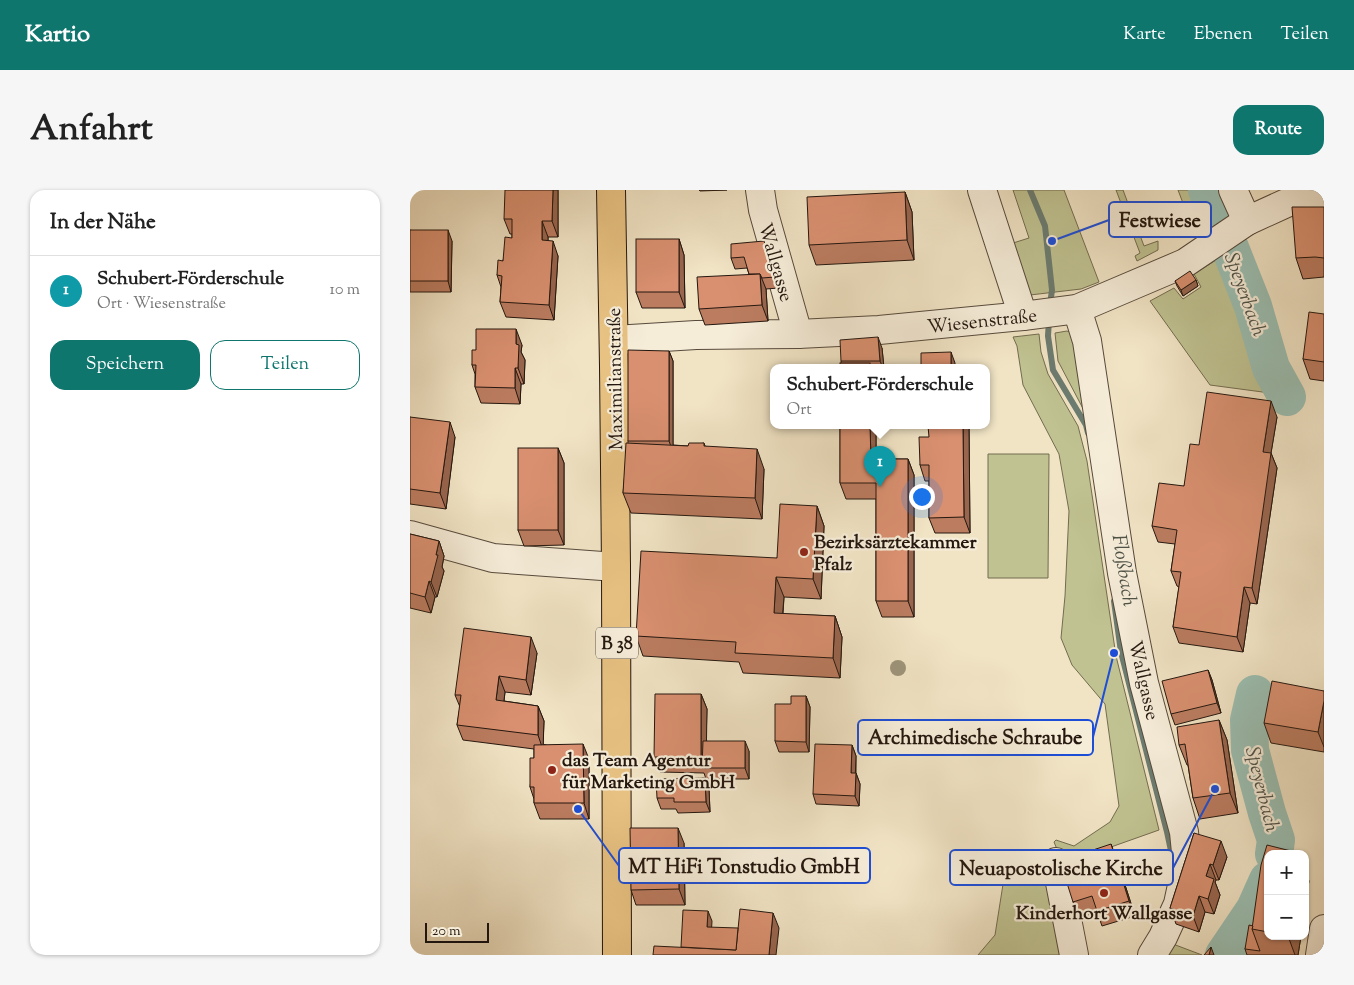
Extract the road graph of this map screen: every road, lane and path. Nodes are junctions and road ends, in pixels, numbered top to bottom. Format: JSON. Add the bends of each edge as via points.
{"nodes":[{"id":1,"x":611,"y":190,"type":"edge"},
{"id":2,"x":760,"y":190,"type":"edge"},
{"id":3,"x":982,"y":190,"type":"edge"},
{"id":4,"x":1233,"y":190,"type":"edge"},
{"id":5,"x":1321,"y":195,"type":"edge"},
{"id":6,"x":1243,"y":224,"type":"junction"},
{"id":7,"x":1049,"y":313,"type":"junction"},
{"id":8,"x":798,"y":334,"type":"junction"},
{"id":9,"x":614,"y":340,"type":"junction"},
{"id":10,"x":410,"y":536,"type":"edge"},
{"id":11,"x":616,"y":567,"type":"junction"},
{"id":12,"x":1056,"y":862,"type":"dead end"},
{"id":13,"x":1324,"y":929,"type":"edge"},
{"id":14,"x":617,"y":955,"type":"edge"},
{"id":15,"x":1074,"y":955,"type":"edge"},
{"id":16,"x":1152,"y":955,"type":"edge"},
{"id":17,"x":1320,"y":955,"type":"edge"}],
"edges":[{"from":1,"to":9,"type":"main road","name":"Maximilianstraße","number":"B 38"},
{"from":2,"to":8,"type":"street","name":"Wallgasse"},
{"from":3,"to":7,"type":"street","name":"Wallgasse"},
{"from":4,"to":6,"type":"street"},
{"from":5,"to":6,"type":"street","name":"Wiesenstraße","via":[[1293,200]]},
{"from":6,"to":7,"type":"street","name":"Wiesenstraße","via":[[1185,263]]},
{"from":7,"to":8,"type":"street","name":"Wiesenstraße","via":[[879,330]]},
{"from":7,"to":16,"type":"street","name":"Wallgasse","via":[[1087,341],[1122,573],[1142,674],[1184,832],[1187,862],[1178,904]]},
{"from":8,"to":9,"type":"street","name":"Wiesenstraße"},
{"from":9,"to":11,"type":"main road","name":"Maximilianstraße","number":"B 38"},
{"from":10,"to":11,"type":"street","via":[[493,558]]},
{"from":11,"to":14,"type":"main road","name":"Maximilianstraße","number":"B 38"},
{"from":12,"to":15,"type":"street"},
{"from":13,"to":17,"type":"street"}]}
